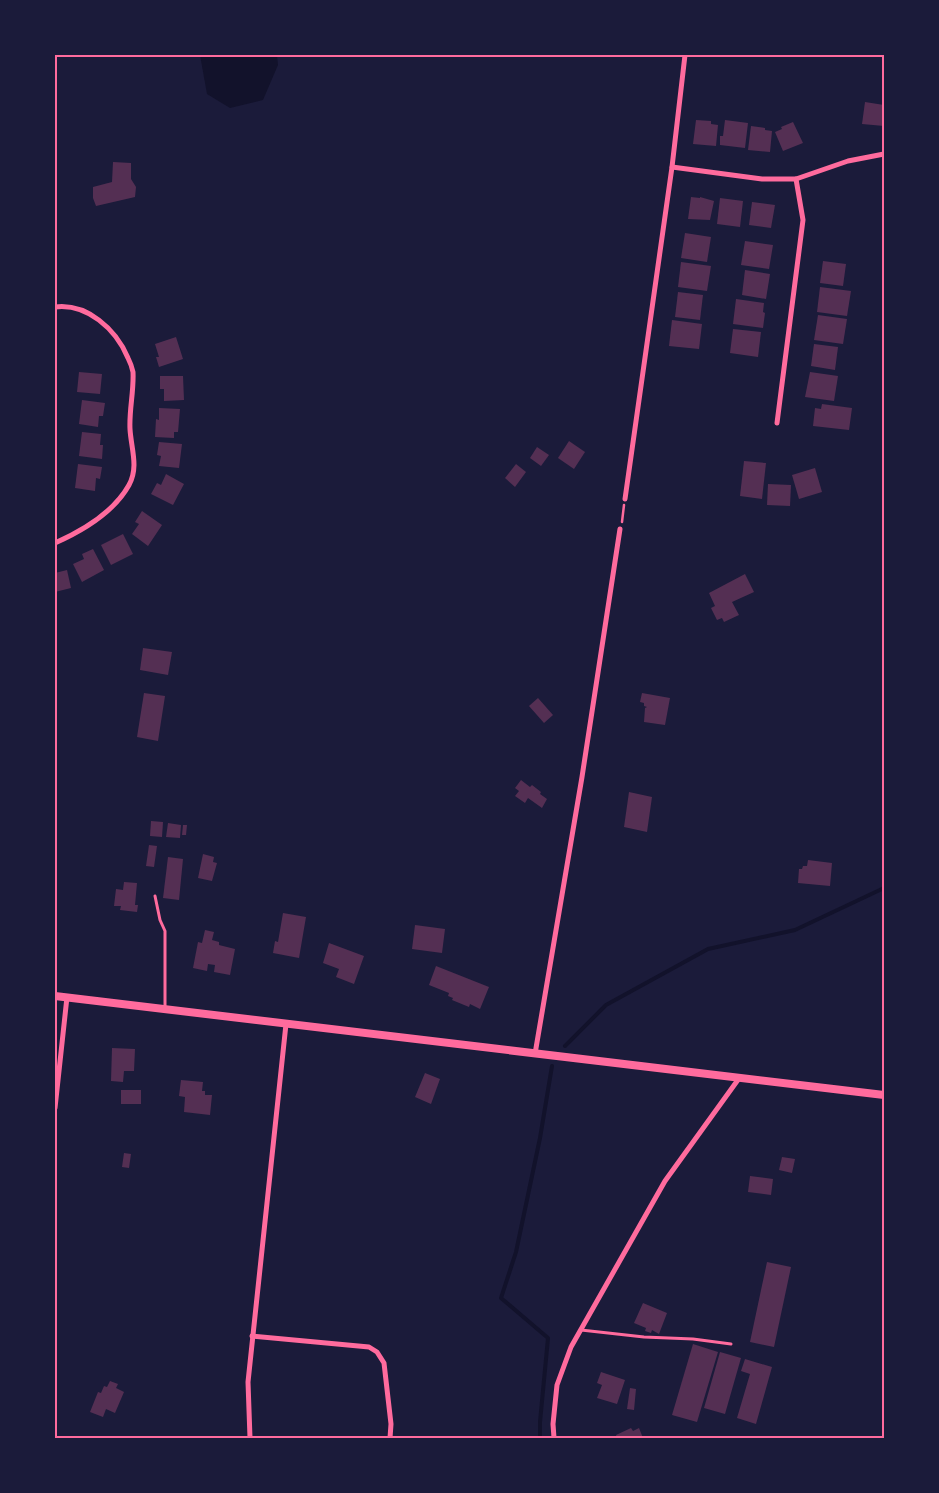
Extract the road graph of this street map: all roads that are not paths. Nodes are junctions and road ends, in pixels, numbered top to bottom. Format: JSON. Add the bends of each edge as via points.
{"nodes":[{"id":1,"x":685,"y":55,"type":"edge"},
{"id":2,"x":884,"y":154,"type":"edge"},
{"id":3,"x":672,"y":166,"type":"junction"},
{"id":4,"x":796,"y":179,"type":"junction"},
{"id":5,"x":55,"y":307,"type":"edge"},
{"id":6,"x":777,"y":423,"type":"dead end"},
{"id":7,"x":625,"y":499,"type":"road end"},
{"id":8,"x":620,"y":529,"type":"road end"},
{"id":9,"x":55,"y":543,"type":"edge"},
{"id":10,"x":155,"y":896,"type":"dead end"},
{"id":11,"x":55,"y":996,"type":"edge"},
{"id":12,"x":67,"y":997,"type":"junction"},
{"id":13,"x":165,"y":1009,"type":"junction"},
{"id":14,"x":286,"y":1024,"type":"junction"},
{"id":15,"x":535,"y":1054,"type":"junction"},
{"id":16,"x":740,"y":1077,"type":"junction"},
{"id":17,"x":884,"y":1095,"type":"edge"},
{"id":18,"x":55,"y":1108,"type":"edge"},
{"id":19,"x":580,"y":1330,"type":"junction"},
{"id":20,"x":252,"y":1336,"type":"junction"},
{"id":21,"x":730,"y":1344,"type":"dead end"},
{"id":22,"x":250,"y":1438,"type":"edge"},
{"id":23,"x":390,"y":1438,"type":"edge"},
{"id":24,"x":554,"y":1438,"type":"edge"}],
"edges":[{"from":1,"to":3,"type":"street"},
{"from":2,"to":4,"type":"street","via":[[848,161]]},
{"from":3,"to":4,"type":"street","via":[[762,179]]},
{"from":3,"to":7,"type":"street"},
{"from":4,"to":6,"type":"street","via":[[803,220]]},
{"from":5,"to":9,"type":"street","via":[[77,308],[89,314],[116,336],[125,351],[133,369],[130,429],[134,468],[130,484],[117,502]]},
{"from":8,"to":15,"type":"street"},
{"from":10,"to":13,"type":"lane","via":[[165,931]]},
{"from":11,"to":12,"type":"street"},
{"from":12,"to":13,"type":"street"},
{"from":12,"to":18,"type":"street"},
{"from":13,"to":14,"type":"street"},
{"from":14,"to":15,"type":"street"},
{"from":14,"to":20,"type":"street"},
{"from":15,"to":16,"type":"street"},
{"from":16,"to":17,"type":"street"},
{"from":16,"to":19,"type":"street","via":[[665,1181]]},
{"from":19,"to":21,"type":"lane"},
{"from":19,"to":24,"type":"street","via":[[570,1347],[557,1385]]},
{"from":20,"to":22,"type":"street","via":[[248,1382]]},
{"from":20,"to":23,"type":"street","via":[[369,1347],[377,1352],[384,1363]]}]}
